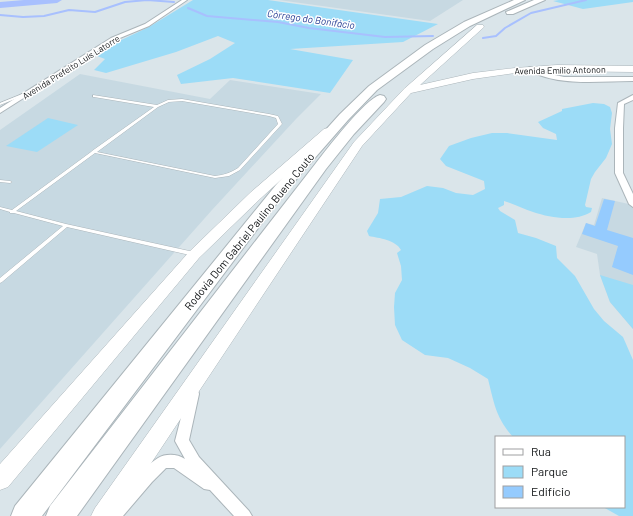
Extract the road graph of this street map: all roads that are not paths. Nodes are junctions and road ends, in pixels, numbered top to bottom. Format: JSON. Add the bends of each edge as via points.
{"nodes":[{"id":1,"x":185,"y":0,"type":"edge"},
{"id":2,"x":513,"y":0,"type":"edge"},
{"id":3,"x":521,"y":0,"type":"edge"},
{"id":4,"x":542,"y":0,"type":"edge"},
{"id":5,"x":480,"y":27,"type":"junction"},
{"id":6,"x":429,"y":47,"type":"junction"},
{"id":7,"x":449,"y":65,"type":"junction"},
{"id":8,"x":633,"y":65,"type":"edge"},
{"id":9,"x":578,"y":68,"type":"junction"},
{"id":10,"x":530,"y":69,"type":"junction"},
{"id":11,"x":633,"y":69,"type":"edge"},
{"id":12,"x":488,"y":74,"type":"junction"},
{"id":13,"x":633,"y":79,"type":"edge"},
{"id":14,"x":407,"y":91,"type":"junction"},
{"id":15,"x":30,"y":92,"type":"junction"},
{"id":16,"x":94,"y":96,"type":"dead end"},
{"id":17,"x":633,"y":97,"type":"edge"},
{"id":18,"x":0,"y":104,"type":"edge"},
{"id":19,"x":157,"y":106,"type":"junction"},
{"id":20,"x":0,"y":111,"type":"edge"},
{"id":21,"x":344,"y":117,"type":"junction"},
{"id":22,"x":93,"y":152,"type":"junction"},
{"id":23,"x":0,"y":181,"type":"edge"},
{"id":24,"x":10,"y":182,"type":"dead end"},
{"id":25,"x":633,"y":204,"type":"edge"},
{"id":26,"x":0,"y":208,"type":"edge"},
{"id":27,"x":12,"y":212,"type":"junction"},
{"id":28,"x":66,"y":225,"type":"junction"},
{"id":29,"x":194,"y":254,"type":"junction"},
{"id":30,"x":0,"y":281,"type":"edge"},
{"id":31,"x":197,"y":378,"type":"junction"},
{"id":32,"x":0,"y":480,"type":"edge"},
{"id":33,"x":222,"y":492,"type":"junction"},
{"id":34,"x":25,"y":516,"type":"edge"},
{"id":35,"x":60,"y":516,"type":"edge"},
{"id":36,"x":103,"y":516,"type":"edge"},
{"id":37,"x":112,"y":516,"type":"edge"},
{"id":38,"x":244,"y":516,"type":"edge"}],
"edges":[{"from":1,"to":15,"type":"street","name":"Avenida Prefeito Luís Latorre","via":[[147,25],[113,39]]},
{"from":2,"to":6,"type":"highway","via":[[462,24]]},
{"from":3,"to":6,"type":"highway","name":"Rodovia Dom Gabriel Paulino Bueno Couto","via":[[468,24]]},
{"from":4,"to":5,"type":"highway","name":"Rodovia Dom Gabriel Paulino Bueno Couto","via":[[507,13]]},
{"from":5,"to":7,"type":"main road"},
{"from":5,"to":35,"type":"highway","name":"Rodovia Dom Gabriel Paulino Bueno Couto","via":[[444,47],[411,71],[341,139]]},
{"from":6,"to":21,"type":"highway","name":"Rodovia Dom Gabriel Paulino Bueno Couto","via":[[373,88]]},
{"from":7,"to":12,"type":"main road","via":[[468,72]]},
{"from":7,"to":14,"type":"main road"},
{"from":8,"to":9,"type":"main road"},
{"from":9,"to":10,"type":"main road","name":"Avenida Emílio Antonon"},
{"from":9,"to":11,"type":"main road","name":"Avenida Emílio Antonon"},
{"from":10,"to":12,"type":"main road","name":"Avenida Emílio Antonon"},
{"from":10,"to":13,"type":"street","via":[[541,74],[571,79]]},
{"from":12,"to":14,"type":"main road","via":[[443,81]]},
{"from":14,"to":31,"type":"main road","via":[[384,114],[350,156]]},
{"from":15,"to":18,"type":"lane"},
{"from":15,"to":20,"type":"street","name":"Avenida Prefeito Luís Latorre"},
{"from":16,"to":19,"type":"lane"},
{"from":17,"to":25,"type":"street","via":[[621,103],[618,158],[618,173]]},
{"from":19,"to":22,"type":"lane"},
{"from":19,"to":22,"type":"lane","via":[[168,101],[182,100],[269,115],[277,117],[280,124],[239,169],[225,176],[215,177]]},
{"from":21,"to":29,"type":"main road"},
{"from":21,"to":34,"type":"highway","name":"Rodovia Dom Gabriel Paulino Bueno Couto","via":[[281,188]]},
{"from":22,"to":27,"type":"lane"},
{"from":23,"to":24,"type":"lane"},
{"from":26,"to":27,"type":"lane"},
{"from":27,"to":28,"type":"lane"},
{"from":28,"to":29,"type":"lane"},
{"from":28,"to":30,"type":"lane"},
{"from":29,"to":32,"type":"main road"},
{"from":31,"to":33,"type":"street","via":[[182,440],[194,462]]},
{"from":31,"to":36,"type":"main road"},
{"from":33,"to":37,"type":"street","via":[[176,462],[163,462],[147,476]]},
{"from":33,"to":38,"type":"street"}]}
